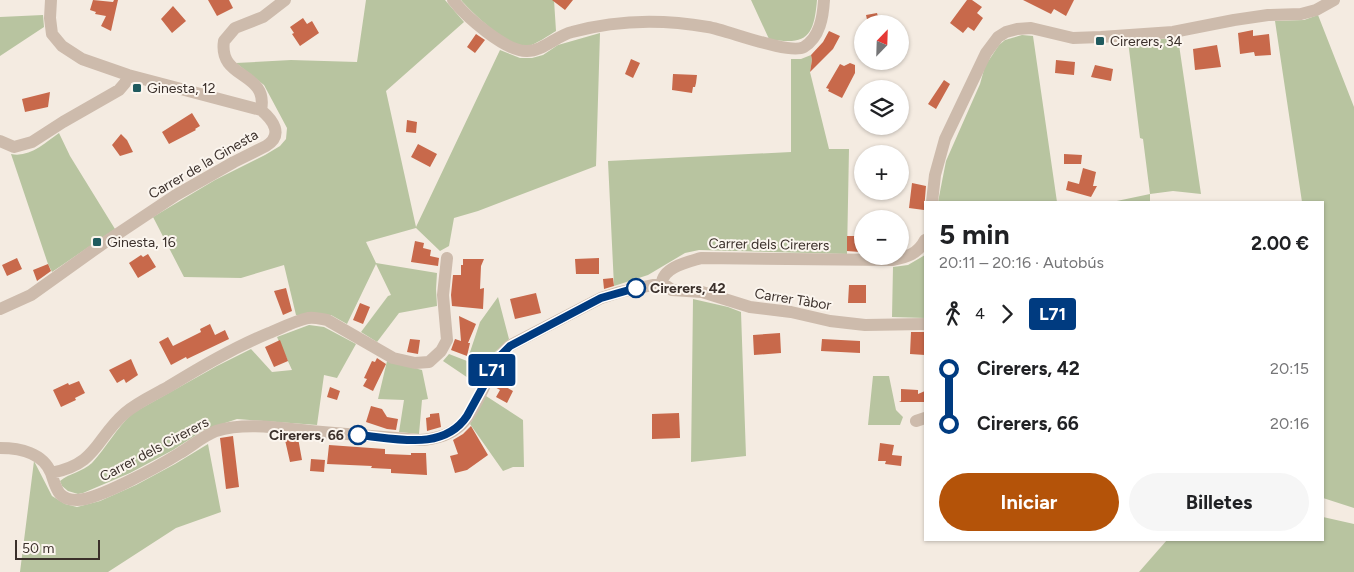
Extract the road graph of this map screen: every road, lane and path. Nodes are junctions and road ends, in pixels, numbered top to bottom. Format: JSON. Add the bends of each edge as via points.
{"nodes":[{"id":1,"x":51,"y":0,"type":"edge"},
{"id":2,"x":285,"y":0,"type":"edge"},
{"id":3,"x":453,"y":0,"type":"edge"},
{"id":4,"x":824,"y":0,"type":"edge"},
{"id":5,"x":1334,"y":0,"type":"edge"},
{"id":6,"x":128,"y":75,"type":"junction"},
{"id":7,"x":261,"y":110,"type":"junction"},
{"id":8,"x":0,"y":141,"type":"edge"},
{"id":9,"x":932,"y":201,"type":"edge"},
{"id":10,"x":924,"y":242,"type":"edge"},
{"id":11,"x":447,"y":258,"type":"dead end"},
{"id":12,"x":662,"y":283,"type":"junction"},
{"id":13,"x":0,"y":309,"type":"edge"},
{"id":14,"x":924,"y":324,"type":"edge"},
{"id":15,"x":0,"y":448,"type":"edge"},
{"id":16,"x":51,"y":473,"type":"junction"}],
"edges":[{"from":1,"to":6,"type":"street","name":"Carrer de la Ginesta","via":[[52,34],[62,46],[82,60]]},
{"from":2,"to":7,"type":"street","via":[[263,17],[235,28],[224,41],[224,56],[228,62],[261,91]]},
{"from":3,"to":4,"type":"street","via":[[482,28],[525,52],[538,49],[562,35],[595,26],[652,22],[710,27],[785,48],[803,47],[816,35],[823,19]]},
{"from":5,"to":9,"type":"street","via":[[1301,14],[1268,15],[1173,32],[1082,38],[1031,28],[1006,32],[986,53],[945,139]]},
{"from":6,"to":7,"type":"street","name":"Carrer de la Ginesta"},
{"from":6,"to":8,"type":"street","via":[[119,90],[32,142],[14,147]]},
{"from":7,"to":13,"type":"street","name":"Carrer de la Ginesta","via":[[275,125],[276,134],[271,144],[176,195],[31,295]]},
{"from":10,"to":12,"type":"street","name":"Carrer dels Cirerers","via":[[909,256],[892,260],[701,258],[668,272]]},
{"from":11,"to":16,"type":"street","via":[[443,294],[447,340],[441,352],[429,362],[415,363],[394,358],[327,320],[303,320],[223,354],[138,404],[123,415],[92,453],[66,470]]},
{"from":12,"to":14,"type":"street","name":"Carrer Tàbor","via":[[672,290],[702,292],[750,307],[830,321],[865,325]]},
{"from":12,"to":16,"type":"street","name":"Carrer dels Cirerers","via":[[601,298],[510,346],[500,356],[462,424],[439,438],[420,440],[237,427],[208,435],[164,463],[79,500],[66,497],[56,489]]},
{"from":15,"to":16,"type":"street","via":[[21,449],[34,455]]}]}
